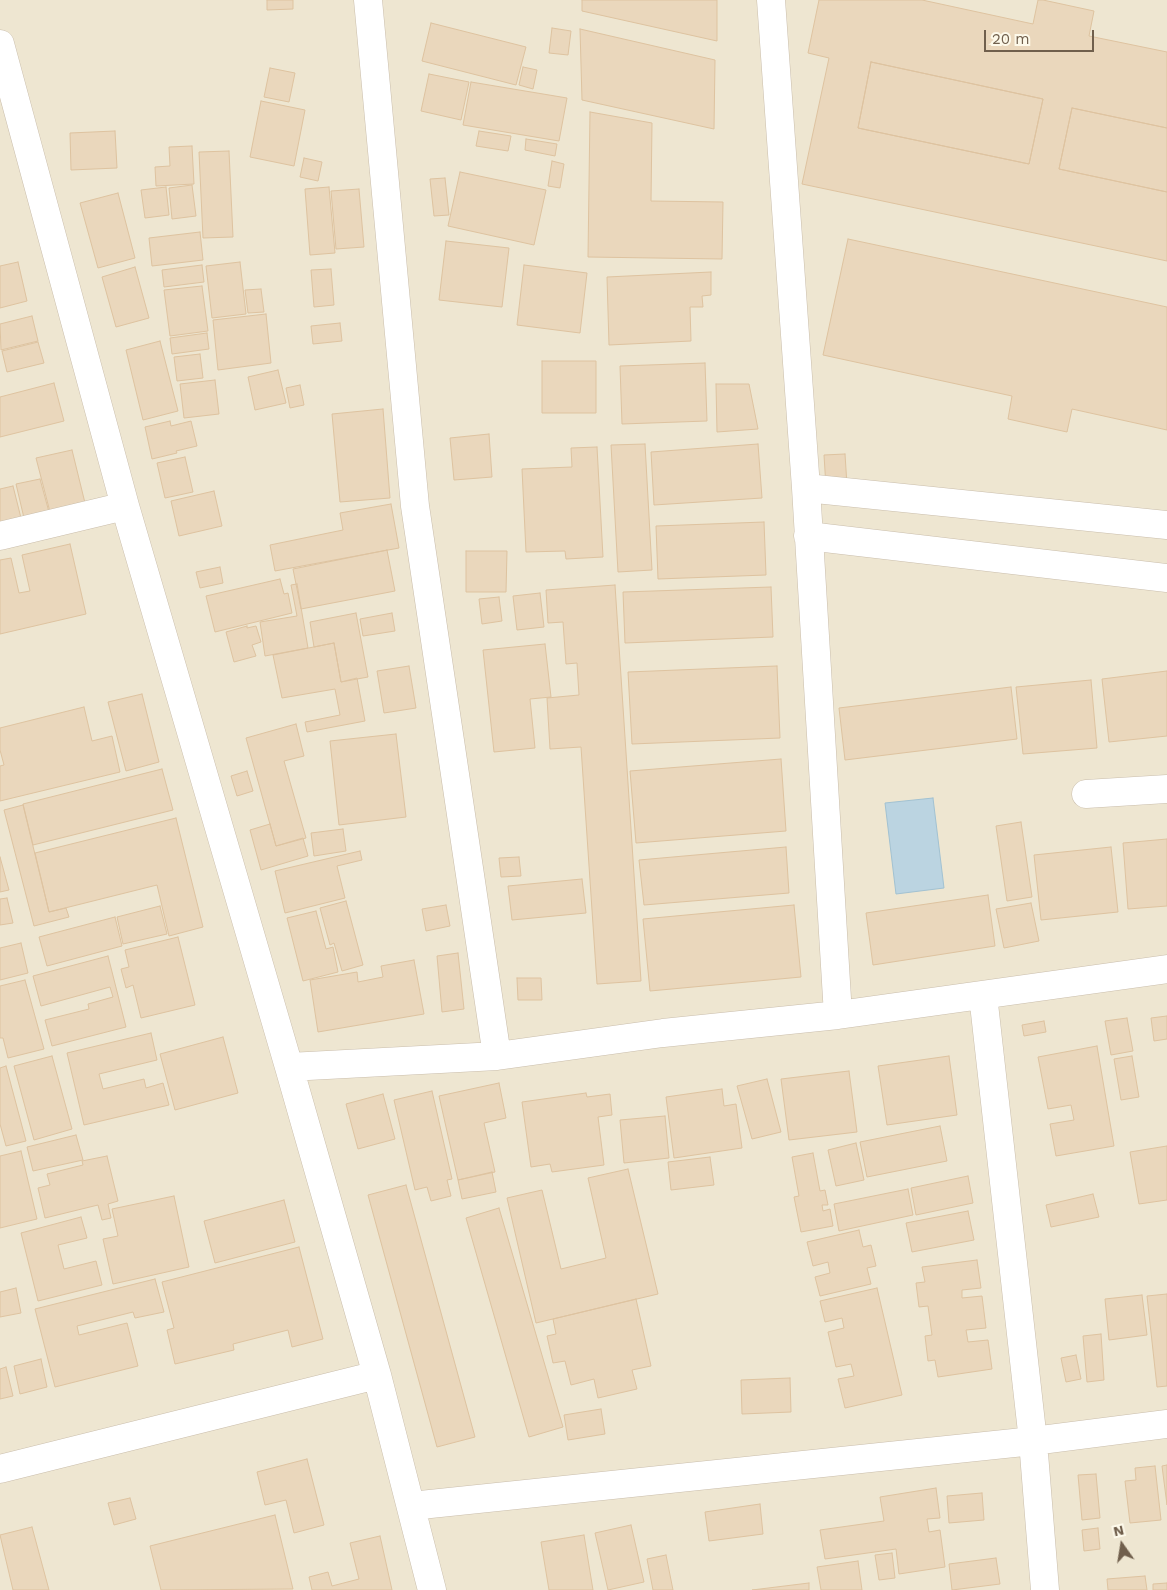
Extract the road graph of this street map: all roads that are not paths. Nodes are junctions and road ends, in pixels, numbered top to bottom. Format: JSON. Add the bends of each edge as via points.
{"nodes":[{"id":1,"x":368,"y":0,"type":"edge"},
{"id":2,"x":772,"y":0,"type":"edge"},
{"id":3,"x":0,"y":44,"type":"edge"},
{"id":4,"x":806,"y":488,"type":"junction"},
{"id":5,"x":124,"y":506,"type":"junction"},
{"id":6,"x":1167,"y":525,"type":"edge"},
{"id":7,"x":0,"y":536,"type":"edge"},
{"id":8,"x":808,"y":536,"type":"junction"},
{"id":9,"x":1167,"y":578,"type":"edge"},
{"id":10,"x":1167,"y":789,"type":"edge"},
{"id":11,"x":1086,"y":794,"type":"dead end"},
{"id":12,"x":1167,"y":969,"type":"edge"},
{"id":13,"x":982,"y":996,"type":"junction"},
{"id":14,"x":838,"y":1015,"type":"junction"},
{"id":15,"x":497,"y":1056,"type":"junction"},
{"id":16,"x":289,"y":1067,"type":"junction"},
{"id":17,"x":378,"y":1375,"type":"junction"},
{"id":18,"x":1167,"y":1424,"type":"edge"},
{"id":19,"x":1033,"y":1441,"type":"junction"},
{"id":20,"x":0,"y":1469,"type":"edge"},
{"id":21,"x":411,"y":1506,"type":"junction"},
{"id":22,"x":432,"y":1590,"type":"edge"},
{"id":23,"x":1045,"y":1590,"type":"edge"}],
"edges":[{"from":1,"to":15,"type":"street","via":[[415,506]]},
{"from":2,"to":4,"type":"street"},
{"from":3,"to":5,"type":"street"},
{"from":4,"to":6,"type":"street"},
{"from":4,"to":8,"type":"street"},
{"from":5,"to":7,"type":"street"},
{"from":5,"to":16,"type":"street"},
{"from":8,"to":9,"type":"street"},
{"from":8,"to":14,"type":"street"},
{"from":10,"to":11,"type":"street"},
{"from":12,"to":13,"type":"street"},
{"from":13,"to":14,"type":"street"},
{"from":13,"to":19,"type":"street"},
{"from":14,"to":15,"type":"street","via":[[663,1033]]},
{"from":15,"to":16,"type":"street"},
{"from":16,"to":17,"type":"street"},
{"from":17,"to":20,"type":"street"},
{"from":17,"to":21,"type":"street"},
{"from":18,"to":19,"type":"street"},
{"from":19,"to":21,"type":"street"},
{"from":19,"to":23,"type":"street"},
{"from":21,"to":22,"type":"street"}]}
